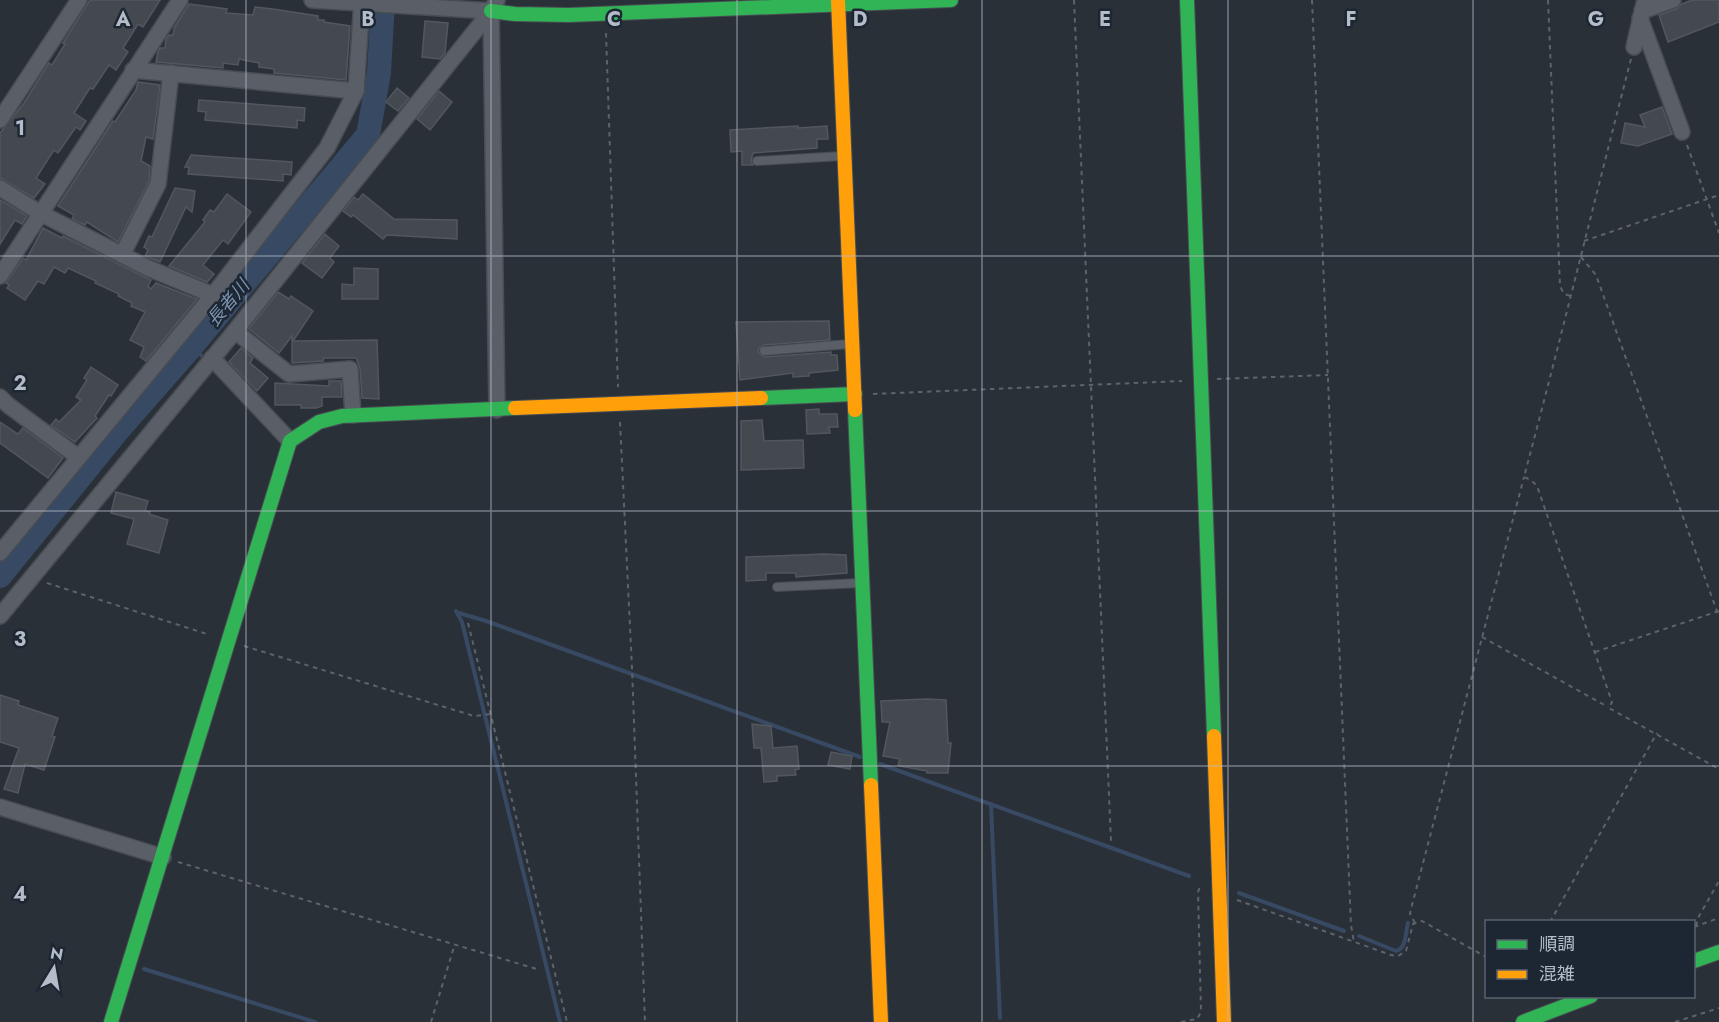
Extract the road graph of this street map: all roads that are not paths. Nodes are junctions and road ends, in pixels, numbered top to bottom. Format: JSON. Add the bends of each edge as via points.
{"nodes":[{"id":1,"x":79,"y":0,"type":"edge"},
{"id":2,"x":180,"y":0,"type":"edge"},
{"id":3,"x":312,"y":0,"type":"edge"},
{"id":4,"x":951,"y":0,"type":"edge"},
{"id":5,"x":1187,"y":0,"type":"edge"},
{"id":6,"x":1673,"y":0,"type":"edge"},
{"id":7,"x":362,"y":1,"type":"edge"},
{"id":8,"x":839,"y":3,"type":"edge"},
{"id":9,"x":494,"y":6,"type":"edge"},
{"id":10,"x":1643,"y":10,"type":"edge"},
{"id":11,"x":1634,"y":47,"type":"road end"},
{"id":12,"x":134,"y":70,"type":"junction"},
{"id":13,"x":171,"y":73,"type":"junction"},
{"id":14,"x":356,"y":91,"type":"junction"},
{"id":15,"x":0,"y":120,"type":"edge"},
{"id":16,"x":1682,"y":132,"type":"road end"},
{"id":17,"x":846,"y":156,"type":"junction"},
{"id":18,"x":757,"y":161,"type":"dead end"},
{"id":19,"x":0,"y":188,"type":"edge"},
{"id":20,"x":40,"y":213,"type":"junction"},
{"id":21,"x":122,"y":255,"type":"junction"},
{"id":22,"x":0,"y":276,"type":"edge"},
{"id":23,"x":213,"y":295,"type":"junction"},
{"id":24,"x":235,"y":331,"type":"junction"},
{"id":25,"x":853,"y":344,"type":"junction"},
{"id":26,"x":764,"y":351,"type":"dead end"},
{"id":27,"x":212,"y":358,"type":"junction"},
{"id":28,"x":855,"y":394,"type":"junction"},
{"id":29,"x":0,"y":397,"type":"edge"},
{"id":30,"x":497,"y":410,"type":"junction"},
{"id":31,"x":353,"y":415,"type":"junction"},
{"id":32,"x":290,"y":441,"type":"junction"},
{"id":33,"x":78,"y":457,"type":"junction"},
{"id":34,"x":0,"y":553,"type":"edge"},
{"id":35,"x":863,"y":583,"type":"junction"},
{"id":36,"x":777,"y":587,"type":"dead end"},
{"id":37,"x":0,"y":616,"type":"edge"},
{"id":38,"x":0,"y":807,"type":"edge"},
{"id":39,"x":163,"y":857,"type":"junction"},
{"id":40,"x":1719,"y":952,"type":"edge"},
{"id":41,"x":1695,"y":961,"type":"edge"},
{"id":42,"x":1586,"y":998,"type":"edge"},
{"id":43,"x":111,"y":1022,"type":"edge"},
{"id":44,"x":881,"y":1022,"type":"edge"},
{"id":45,"x":1224,"y":1022,"type":"edge"},
{"id":46,"x":1523,"y":1022,"type":"edge"}],
"edges":[{"from":1,"to":15,"type":"street"},
{"from":2,"to":12,"type":"street"},
{"from":3,"to":7,"type":"street"},
{"from":4,"to":8,"type":"main road"},
{"from":5,"to":45,"type":"main road"},
{"from":6,"to":10,"type":"street"},
{"from":7,"to":9,"type":"street","via":[[422,8]]},
{"from":7,"to":14,"type":"street"},
{"from":8,"to":9,"type":"main road","via":[[605,14],[515,14]]},
{"from":8,"to":17,"type":"main road"},
{"from":9,"to":24,"type":"street"},
{"from":9,"to":30,"type":"street"},
{"from":10,"to":11,"type":"street"},
{"from":10,"to":16,"type":"street"},
{"from":12,"to":13,"type":"street"},
{"from":12,"to":20,"type":"street"},
{"from":13,"to":14,"type":"street"},
{"from":13,"to":21,"type":"street","via":[[158,184]]},
{"from":14,"to":23,"type":"street","via":[[327,148]]},
{"from":17,"to":18,"type":"lane"},
{"from":17,"to":25,"type":"main road"},
{"from":19,"to":20,"type":"street"},
{"from":20,"to":21,"type":"street"},
{"from":20,"to":22,"type":"street"},
{"from":21,"to":23,"type":"street"},
{"from":23,"to":33,"type":"street"},
{"from":24,"to":27,"type":"street"},
{"from":24,"to":31,"type":"street","via":[[289,374],[350,369]]},
{"from":25,"to":26,"type":"lane"},
{"from":25,"to":28,"type":"main road"},
{"from":27,"to":32,"type":"street"},
{"from":27,"to":37,"type":"street"},
{"from":28,"to":30,"type":"main road"},
{"from":28,"to":35,"type":"main road"},
{"from":29,"to":33,"type":"street"},
{"from":30,"to":31,"type":"main road"},
{"from":31,"to":32,"type":"main road","via":[[315,421]]},
{"from":32,"to":39,"type":"main road"},
{"from":33,"to":34,"type":"street"},
{"from":35,"to":36,"type":"lane"},
{"from":35,"to":44,"type":"main road"},
{"from":38,"to":39,"type":"street"},
{"from":39,"to":43,"type":"main road"},
{"from":40,"to":41,"type":"main road"},
{"from":42,"to":46,"type":"main road"}]}
